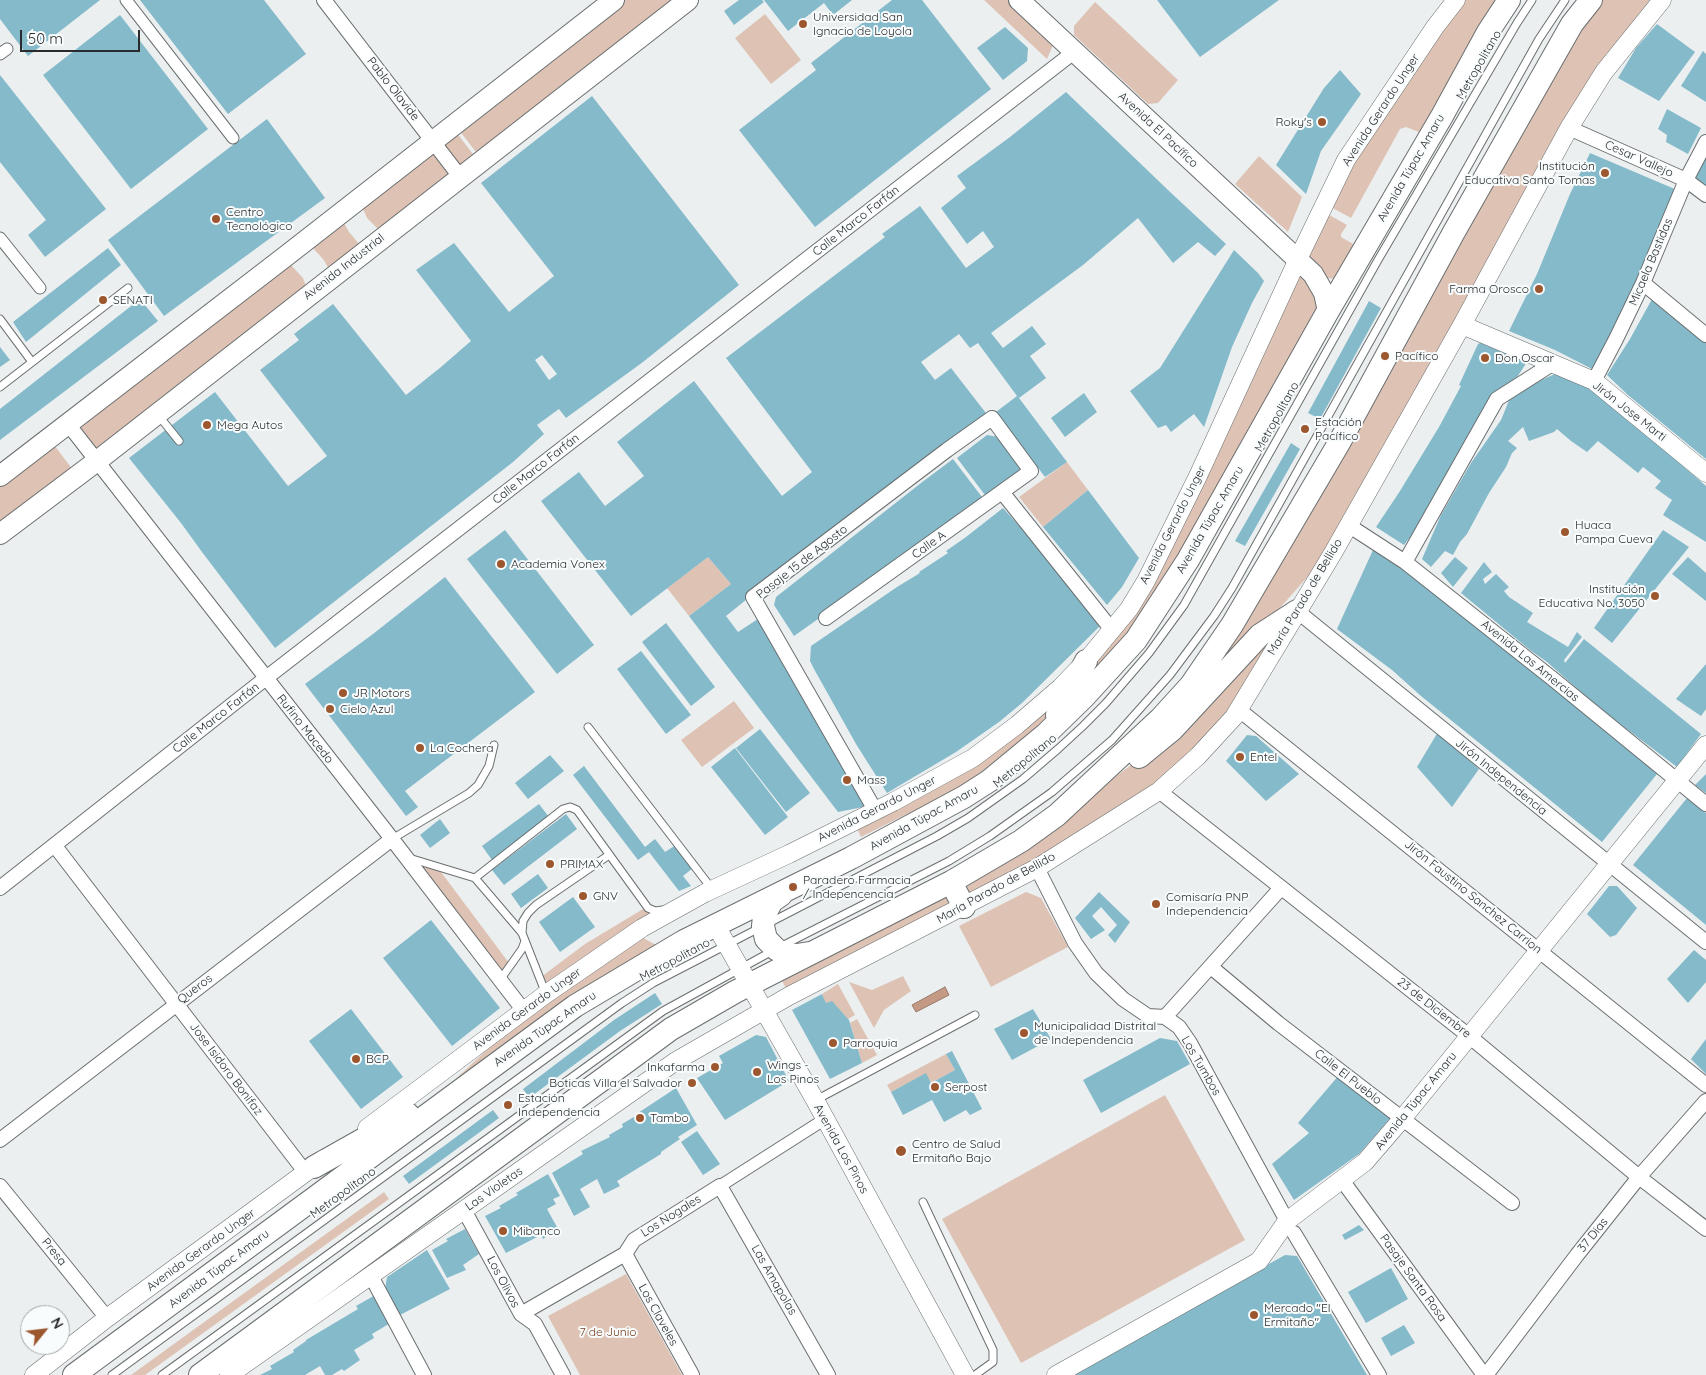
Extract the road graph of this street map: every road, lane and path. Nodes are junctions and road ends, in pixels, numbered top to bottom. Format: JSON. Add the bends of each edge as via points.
{"nodes":[{"id":1,"x":126,"y":0,"type":"edge"},
{"id":2,"x":324,"y":0,"type":"edge"},
{"id":3,"x":614,"y":0,"type":"edge"},
{"id":4,"x":688,"y":0,"type":"edge"},
{"id":5,"x":1019,"y":0,"type":"edge"},
{"id":6,"x":1456,"y":0,"type":"edge"},
{"id":7,"x":1509,"y":0,"type":"edge"},
{"id":8,"x":1532,"y":0,"type":"edge"},
{"id":9,"x":1565,"y":0,"type":"edge"},
{"id":10,"x":1591,"y":0,"type":"edge"},
{"id":11,"x":1662,"y":0,"type":"edge"},
{"id":12,"x":1074,"y":52,"type":"junction"},
{"id":13,"x":1569,"y":128,"type":"junction"},
{"id":14,"x":233,"y":138,"type":"dead end"},
{"id":15,"x":433,"y":141,"type":"junction"},
{"id":16,"x":1706,"y":142,"type":"edge"},
{"id":17,"x":461,"y":178,"type":"junction"},
{"id":18,"x":1686,"y":180,"type":"junction"},
{"id":19,"x":1706,"y":195,"type":"edge"},
{"id":20,"x":0,"y":238,"type":"edge"},
{"id":21,"x":1303,"y":264,"type":"junction"},
{"id":22,"x":1349,"y":275,"type":"junction"},
{"id":23,"x":1643,"y":283,"type":"junction"},
{"id":24,"x":40,"y":288,"type":"dead end"},
{"id":25,"x":128,"y":288,"type":"dead end"},
{"id":26,"x":1328,"y":311,"type":"junction"},
{"id":27,"x":0,"y":318,"type":"edge"},
{"id":28,"x":1462,"y":326,"type":"junction"},
{"id":29,"x":1706,"y":335,"type":"edge"},
{"id":30,"x":32,"y":362,"type":"junction"},
{"id":31,"x":1552,"y":364,"type":"junction"},
{"id":32,"x":1594,"y":381,"type":"junction"},
{"id":33,"x":0,"y":387,"type":"edge"},
{"id":34,"x":157,"y":414,"type":"junction"},
{"id":35,"x":68,"y":424,"type":"junction"},
{"id":36,"x":179,"y":441,"type":"dead end"},
{"id":37,"x":97,"y":461,"type":"junction"},
{"id":38,"x":1031,"y":472,"type":"joint"},
{"id":39,"x":1706,"y":473,"type":"edge"},
{"id":40,"x":0,"y":476,"type":"edge"},
{"id":41,"x":1002,"y":492,"type":"junction"},
{"id":42,"x":1348,"y":525,"type":"junction"},
{"id":43,"x":0,"y":534,"type":"edge"},
{"id":44,"x":1405,"y":562,"type":"junction"},
{"id":45,"x":1297,"y":611,"type":"junction"},
{"id":46,"x":826,"y":618,"type":"dead end"},
{"id":47,"x":1112,"y":630,"type":"junction"},
{"id":48,"x":1086,"y":660,"type":"junction"},
{"id":49,"x":266,"y":678,"type":"junction"},
{"id":50,"x":1238,"y":710,"type":"junction"},
{"id":51,"x":588,"y":727,"type":"dead end"},
{"id":52,"x":1046,"y":734,"type":"junction"},
{"id":53,"x":494,"y":745,"type":"dead end"},
{"id":54,"x":1706,"y":745,"type":"edge"},
{"id":55,"x":1678,"y":781,"type":"junction"},
{"id":56,"x":1159,"y":791,"type":"junction"},
{"id":57,"x":1706,"y":804,"type":"edge"},
{"id":58,"x":875,"y":810,"type":"junction"},
{"id":59,"x":1057,"y":815,"type":"junction"},
{"id":60,"x":392,"y":839,"type":"junction"},
{"id":61,"x":54,"y":846,"type":"junction"},
{"id":62,"x":609,"y":855,"type":"junction"},
{"id":63,"x":405,"y":857,"type":"junction"},
{"id":64,"x":1609,"y":864,"type":"junction"},
{"id":65,"x":1037,"y":868,"type":"junction"},
{"id":66,"x":475,"y":878,"type":"junction"},
{"id":67,"x":951,"y":882,"type":"junction"},
{"id":68,"x":793,"y":887,"type":"junction"},
{"id":69,"x":0,"y":888,"type":"edge"},
{"id":70,"x":1281,"y":888,"type":"junction"},
{"id":71,"x":712,"y":889,"type":"junction"},
{"id":72,"x":964,"y":907,"type":"junction"},
{"id":73,"x":676,"y":908,"type":"junction"},
{"id":74,"x":715,"y":924,"type":"junction"},
{"id":75,"x":763,"y":926,"type":"junction"},
{"id":76,"x":523,"y":937,"type":"junction"},
{"id":77,"x":1706,"y":942,"type":"edge"},
{"id":78,"x":726,"y":945,"type":"junction"},
{"id":79,"x":776,"y":949,"type":"junction"},
{"id":80,"x":1539,"y":950,"type":"junction"},
{"id":81,"x":815,"y":951,"type":"junction"},
{"id":82,"x":1211,"y":967,"type":"junction"},
{"id":83,"x":745,"y":977,"type":"junction"},
{"id":84,"x":500,"y":980,"type":"junction"},
{"id":85,"x":546,"y":994,"type":"junction"},
{"id":86,"x":176,"y":1003,"type":"junction"},
{"id":87,"x":764,"y":1010,"type":"junction"},
{"id":88,"x":524,"y":1011,"type":"junction"},
{"id":89,"x":975,"y":1015,"type":"dead end"},
{"id":90,"x":1165,"y":1017,"type":"junction"},
{"id":91,"x":1469,"y":1036,"type":"junction"},
{"id":92,"x":495,"y":1064,"type":"junction"},
{"id":93,"x":1706,"y":1085,"type":"edge"},
{"id":94,"x":815,"y":1100,"type":"junction"},
{"id":95,"x":1706,"y":1101,"type":"edge"},
{"id":96,"x":824,"y":1119,"type":"junction"},
{"id":97,"x":1402,"y":1119,"type":"junction"},
{"id":98,"x":0,"y":1140,"type":"edge"},
{"id":99,"x":310,"y":1170,"type":"junction"},
{"id":100,"x":1639,"y":1177,"type":"junction"},
{"id":101,"x":1342,"y":1180,"type":"junction"},
{"id":102,"x":0,"y":1186,"type":"edge"},
{"id":103,"x":720,"y":1186,"type":"junction"},
{"id":104,"x":923,"y":1202,"type":"dead end"},
{"id":105,"x":1512,"y":1203,"type":"dead end"},
{"id":106,"x":464,"y":1210,"type":"junction"},
{"id":107,"x":1290,"y":1227,"type":"junction"},
{"id":108,"x":1706,"y":1229,"type":"edge"},
{"id":109,"x":626,"y":1254,"type":"junction"},
{"id":110,"x":371,"y":1276,"type":"junction"},
{"id":111,"x":521,"y":1314,"type":"junction"},
{"id":112,"x":108,"y":1318,"type":"junction"},
{"id":113,"x":964,"y":1374,"type":"edge"},
{"id":114,"x":34,"y":1375,"type":"edge"},
{"id":115,"x":74,"y":1375,"type":"edge"},
{"id":116,"x":112,"y":1375,"type":"edge"},
{"id":117,"x":162,"y":1375,"type":"edge"},
{"id":118,"x":200,"y":1375,"type":"edge"},
{"id":119,"x":229,"y":1375,"type":"edge"},
{"id":120,"x":424,"y":1375,"type":"edge"},
{"id":121,"x":563,"y":1375,"type":"edge"},
{"id":122,"x":692,"y":1375,"type":"edge"},
{"id":123,"x":828,"y":1375,"type":"edge"},
{"id":124,"x":1056,"y":1375,"type":"edge"},
{"id":125,"x":1379,"y":1375,"type":"edge"},
{"id":126,"x":1485,"y":1375,"type":"edge"}],
"edges":[{"from":1,"to":14,"type":"street"},
{"from":2,"to":15,"type":"street","name":"Pablo Olavide"},
{"from":3,"to":15,"type":"main road"},
{"from":4,"to":17,"type":"main road","name":"Avenida Industrial"},
{"from":5,"to":12,"type":"main road","name":"Avenida El Pacífico"},
{"from":6,"to":21,"type":"street","name":"Avenida Gerardo Unger","via":[[1346,160]]},
{"from":7,"to":22,"type":"main road","name":"Avenida Túpac Amaru"},
{"from":8,"to":75,"type":"lane","name":"Metropolitano","via":[[1516,22],[1378,260],[1195,589],[1149,653],[1083,726],[997,799],[937,836]]},
{"from":9,"to":79,"type":"lane","via":[[1539,39],[1232,588],[1170,675],[1092,758],[1004,826],[948,861]]},
{"from":10,"to":59,"type":"main road","via":[[1572,24],[1339,443],[1232,625],[1186,691]]},
{"from":11,"to":13,"type":"street","name":"María Parado de Bellido","via":[[1604,72]]},
{"from":12,"to":21,"type":"main road","name":"Avenida El Pacífico"},
{"from":12,"to":49,"type":"street","name":"Calle Marco Farfán"},
{"from":13,"to":18,"type":"street","name":"Cesar Vallejo"},
{"from":13,"to":28,"type":"street","name":"María Parado de Bellido"},
{"from":15,"to":17,"type":"street","name":"Pablo Olavide"},
{"from":15,"to":35,"type":"main road"},
{"from":16,"to":18,"type":"street","name":"Micaela Bastidas"},
{"from":17,"to":34,"type":"main road","name":"Avenida Industrial","via":[[372,245],[211,376]]},
{"from":18,"to":19,"type":"street","name":"Cesar Vallejo"},
{"from":18,"to":23,"type":"street","name":"Micaela Bastidas"},
{"from":20,"to":24,"type":"street"},
{"from":21,"to":22,"type":"main road","name":"Avenida El Pacífico","via":[[1319,278],[1331,282]]},
{"from":21,"to":26,"type":"main road","name":"Avenida El Pacífico","via":[[1321,286]]},
{"from":21,"to":47,"type":"street","name":"Avenida Gerardo Unger","via":[[1170,534],[1129,609]]},
{"from":22,"to":26,"type":"main road","name":"Avenida Túpac Amaru"},
{"from":23,"to":29,"type":"street"},
{"from":23,"to":32,"type":"street","name":"Micaela Bastidas"},
{"from":25,"to":30,"type":"lane"},
{"from":26,"to":52,"type":"main road","name":"Avenida Túpac Amaru","via":[[1188,560],[1136,640]]},
{"from":27,"to":30,"type":"lane"},
{"from":28,"to":31,"type":"street","name":"Jirón Jose Marti"},
{"from":28,"to":42,"type":"street","name":"María Parado de Bellido"},
{"from":30,"to":33,"type":"lane"},
{"from":31,"to":32,"type":"street","name":"Jirón Jose Marti"},
{"from":31,"to":44,"type":"street","via":[[1497,399]]},
{"from":32,"to":39,"type":"street","name":"Jirón Jose Marti"},
{"from":34,"to":36,"type":"lane"},
{"from":34,"to":37,"type":"main road","name":"Avenida Industrial","via":[[117,449]]},
{"from":35,"to":37,"type":"street","name":"Rufino Macedo"},
{"from":35,"to":40,"type":"main road"},
{"from":37,"to":43,"type":"main road","name":"Avenida Industrial"},
{"from":37,"to":49,"type":"street","name":"Rufino Macedo"},
{"from":38,"to":41,"type":"street","name":"Calle A"},
{"from":38,"to":58,"type":"street","name":"Pasaje 15 de Agosto","via":[[992,418],[753,597]]},
{"from":41,"to":46,"type":"street","name":"Calle A"},
{"from":41,"to":47,"type":"street"},
{"from":42,"to":44,"type":"street","name":"Avenida Las Amercias"},
{"from":42,"to":45,"type":"street","name":"María Parado de Bellido"},
{"from":44,"to":55,"type":"street","name":"Avenida Las Amercias"},
{"from":45,"to":50,"type":"street","name":"María Parado de Bellido"},
{"from":45,"to":59,"type":"main road","via":[[1260,635],[1172,730]]},
{"from":45,"to":64,"type":"street","name":"Jirón Independencia"},
{"from":47,"to":48,"type":"street","name":"Avenida Gerardo Unger"},
{"from":48,"to":52,"type":"main road"},
{"from":48,"to":58,"type":"street","name":"Avenida Gerardo Unger","via":[[1060,688],[990,746]]},
{"from":49,"to":60,"type":"street","name":"Rufino Macedo"},
{"from":49,"to":61,"type":"street","name":"Calle Marco Farfán"},
{"from":50,"to":56,"type":"street","name":"María Parado de Bellido","via":[[1198,756]]},
{"from":50,"to":80,"type":"street","name":"Jirón Faustino Sanchez Carrion"},
{"from":51,"to":71,"type":"lane"},
{"from":52,"to":68,"type":"main road","name":"Avenida Túpac Amaru","via":[[989,781],[964,797]]},
{"from":53,"to":60,"type":"lane","via":[[489,766],[478,785]]},
{"from":54,"to":55,"type":"street","name":"Avenida Túpac Amaru"},
{"from":55,"to":57,"type":"street","name":"Avenida Las Amercias"},
{"from":55,"to":64,"type":"street","name":"Avenida Túpac Amaru"},
{"from":56,"to":65,"type":"street","name":"María Parado de Bellido"},
{"from":56,"to":70,"type":"street","name":"23 de Diciembre"},
{"from":58,"to":71,"type":"street","name":"Avenida Gerardo Unger"},
{"from":59,"to":67,"type":"main road","via":[[1021,841]]},
{"from":60,"to":63,"type":"street","name":"Rufino Macedo"},
{"from":60,"to":86,"type":"street","name":"Queros"},
{"from":61,"to":69,"type":"street","name":"Calle Marco Farfán"},
{"from":61,"to":86,"type":"street","name":"Jose Isidoro Bonifaz"},
{"from":62,"to":66,"type":"lane","via":[[577,810],[567,807]]},
{"from":62,"to":73,"type":"lane","via":[[648,908],[655,912]]},
{"from":62,"to":76,"type":"lane","via":[[536,905],[525,917]]},
{"from":63,"to":66,"type":"lane"},
{"from":63,"to":84,"type":"street","name":"Rufino Macedo"},
{"from":64,"to":77,"type":"street","name":"Jirón Independencia"},
{"from":64,"to":80,"type":"street","name":"Avenida Túpac Amaru"},
{"from":65,"to":72,"type":"street","name":"María Parado de Bellido"},
{"from":65,"to":90,"type":"street","name":"Los Tumbos","via":[[1075,943],[1096,973],[1123,999],[1148,1016]]},
{"from":66,"to":76,"type":"lane"},
{"from":67,"to":72,"type":"main road"},
{"from":67,"to":81,"type":"main road"},
{"from":68,"to":74,"type":"main road","name":"Avenida Túpac Amaru"},
{"from":68,"to":75,"type":"main road","via":[[772,901]]},
{"from":70,"to":82,"type":"street"},
{"from":70,"to":91,"type":"street","name":"23 de Diciembre"},
{"from":71,"to":73,"type":"street","name":"Avenida Gerardo Unger"},
{"from":72,"to":87,"type":"street","name":"María Parado de Bellido"},
{"from":73,"to":85,"type":"street","name":"Avenida Gerardo Unger"},
{"from":74,"to":78,"type":"street","name":"Avenida Los Pinos"},
{"from":74,"to":92,"type":"main road","name":"Avenida Túpac Amaru","via":[[575,1006]]},
{"from":75,"to":78,"type":"lane","name":"Metropolitano"},
{"from":75,"to":79,"type":"main road","via":[[766,939]]},
{"from":76,"to":84,"type":"lane","via":[[522,949]]},
{"from":76,"to":85,"type":"lane"},
{"from":78,"to":83,"type":"street","name":"Avenida Los Pinos"},
{"from":78,"to":116,"type":"lane","name":"Metropolitano","via":[[622,1003]]},
{"from":79,"to":81,"type":"main road","via":[[793,955]]},
{"from":79,"to":83,"type":"lane"},
{"from":80,"to":91,"type":"street","name":"Avenida Túpac Amaru"},
{"from":80,"to":93,"type":"street","name":"Jirón Faustino Sanchez Carrion"},
{"from":81,"to":83,"type":"main road"},
{"from":82,"to":90,"type":"street"},
{"from":82,"to":97,"type":"street","name":"Calle El Pueblo"},
{"from":83,"to":87,"type":"street","name":"Avenida Los Pinos"},
{"from":83,"to":117,"type":"lane","via":[[663,1011]]},
{"from":83,"to":118,"type":"main road"},
{"from":84,"to":88,"type":"street","name":"Rufino Macedo"},
{"from":85,"to":88,"type":"street","name":"Avenida Gerardo Unger"},
{"from":86,"to":98,"type":"street","name":"Queros"},
{"from":86,"to":99,"type":"street","name":"Jose Isidoro Bonifaz"},
{"from":87,"to":94,"type":"street","name":"Avenida Los Pinos"},
{"from":87,"to":106,"type":"street","name":"Las Violetas","via":[[676,1061]]},
{"from":88,"to":99,"type":"street","name":"Avenida Gerardo Unger"},
{"from":89,"to":94,"type":"lane"},
{"from":90,"to":107,"type":"street","name":"Los Tumbos","via":[[1179,1027],[1190,1044]]},
{"from":91,"to":97,"type":"street","name":"Avenida Túpac Amaru"},
{"from":91,"to":100,"type":"street","name":"23 de Diciembre"},
{"from":92,"to":99,"type":"main road"},
{"from":92,"to":115,"type":"main road","name":"Avenida Túpac Amaru"},
{"from":94,"to":96,"type":"street","name":"Avenida Los Pinos"},
{"from":95,"to":100,"type":"street","name":"37 Dias"},
{"from":96,"to":103,"type":"street","name":"Los Nogales"},
{"from":96,"to":113,"type":"street","name":"Avenida Los Pinos"},
{"from":97,"to":101,"type":"street","name":"Avenida Túpac Amaru","via":[[1365,1162]]},
{"from":97,"to":105,"type":"street","name":"Calle El Pueblo"},
{"from":99,"to":112,"type":"street","name":"Avenida Gerardo Unger"},
{"from":100,"to":108,"type":"street","name":"23 de Diciembre"},
{"from":100,"to":126,"type":"street","name":"37 Dias"},
{"from":101,"to":107,"type":"street","name":"Avenida Túpac Amaru"},
{"from":101,"to":126,"type":"street","name":"Pasaje Santa Rosa"},
{"from":102,"to":112,"type":"street","name":"Presa"},
{"from":103,"to":109,"type":"street","name":"Los Nogales","via":[[634,1240]]},
{"from":103,"to":123,"type":"street","name":"Las Amapolas"},
{"from":104,"to":113,"type":"lane","via":[[993,1350],[993,1362]]},
{"from":106,"to":110,"type":"street","name":"Las Violetas"},
{"from":106,"to":111,"type":"street","name":"Los Olivos"},
{"from":107,"to":124,"type":"street","name":"Avenida Túpac Amaru","via":[[1259,1260]]},
{"from":107,"to":125,"type":"street","name":"Los Tumbos"},
{"from":109,"to":111,"type":"street","name":"Los Nogales"},
{"from":109,"to":122,"type":"street","name":"Los Claveles"},
{"from":110,"to":119,"type":"street","name":"Las Violetas"},
{"from":110,"to":120,"type":"street"},
{"from":111,"to":121,"type":"street","name":"Los Olivos","via":[[535,1324]]},
{"from":112,"to":114,"type":"street","name":"Avenida Gerardo Unger"}]}
